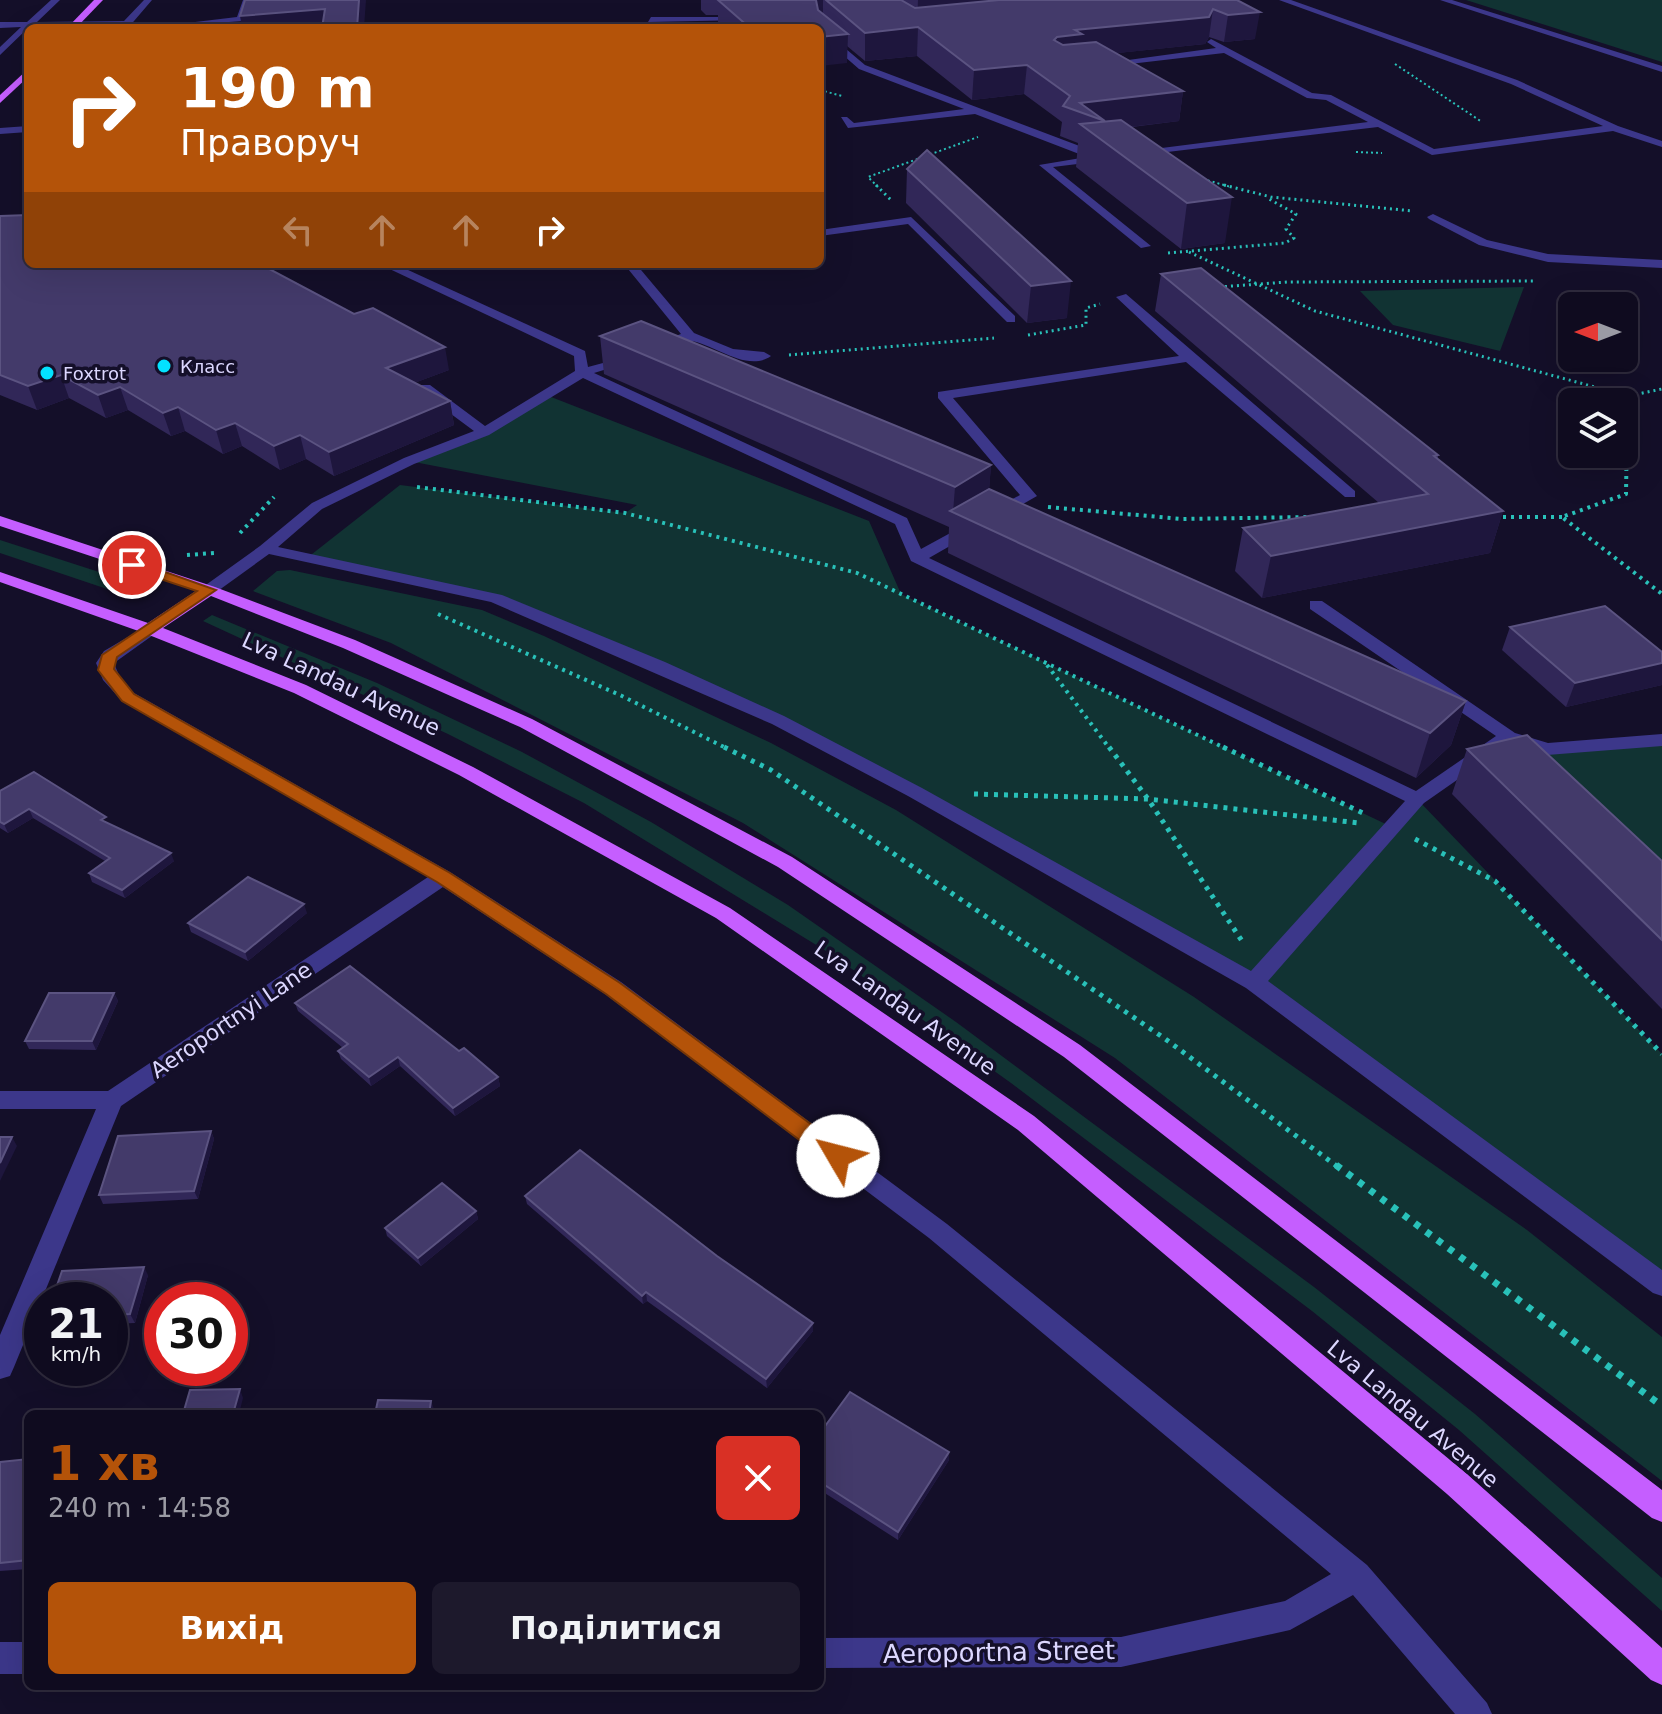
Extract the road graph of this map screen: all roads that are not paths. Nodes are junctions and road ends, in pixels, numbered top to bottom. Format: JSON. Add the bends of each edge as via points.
{"nodes":[{"id":1,"x":56,"y":0,"type":"edge"},
{"id":2,"x":99,"y":0,"type":"edge"},
{"id":3,"x":148,"y":0,"type":"edge"},
{"id":4,"x":247,"y":0,"type":"edge"},
{"id":5,"x":1283,"y":0,"type":"edge"},
{"id":6,"x":1444,"y":0,"type":"edge"},
{"id":7,"x":806,"y":18,"type":"edge"},
{"id":8,"x":651,"y":20,"type":"dead end"},
{"id":9,"x":750,"y":21,"type":"edge"},
{"id":10,"x":31,"y":24,"type":"edge"},
{"id":11,"x":75,"y":24,"type":"edge"},
{"id":12,"x":126,"y":24,"type":"edge"},
{"id":13,"x":189,"y":24,"type":"edge"},
{"id":14,"x":813,"y":24,"type":"edge"},
{"id":15,"x":0,"y":25,"type":"edge"},
{"id":16,"x":24,"y":26,"type":"edge"},
{"id":17,"x":24,"y":30,"type":"edge"},
{"id":18,"x":824,"y":33,"type":"edge"},
{"id":19,"x":1211,"y":42,"type":"edge"},
{"id":20,"x":1226,"y":50,"type":"junction"},
{"id":21,"x":0,"y":52,"type":"edge"},
{"id":22,"x":1090,"y":65,"type":"edge"},
{"id":23,"x":1662,"y":69,"type":"edge"},
{"id":24,"x":24,"y":76,"type":"edge"},
{"id":25,"x":0,"y":100,"type":"edge"},
{"id":26,"x":977,"y":111,"type":"junction"},
{"id":27,"x":844,"y":119,"type":"dead end"},
{"id":28,"x":1379,"y":124,"type":"junction"},
{"id":29,"x":1614,"y":128,"type":"junction"},
{"id":30,"x":24,"y":129,"type":"edge"},
{"id":31,"x":0,"y":131,"type":"edge"},
{"id":32,"x":1662,"y":144,"type":"edge"},
{"id":33,"x":1127,"y":155,"type":"edge"},
{"id":34,"x":1114,"y":157,"type":"edge"},
{"id":35,"x":1101,"y":158,"type":"junction"},
{"id":36,"x":1433,"y":217,"type":"road end"},
{"id":37,"x":824,"y":232,"type":"edge"},
{"id":38,"x":1145,"y":246,"type":"road end"},
{"id":39,"x":1662,"y":264,"type":"edge"},
{"id":40,"x":394,"y":268,"type":"edge"},
{"id":41,"x":633,"y":268,"type":"edge"},
{"id":42,"x":1122,"y":297,"type":"road end"},
{"id":43,"x":1011,"y":319,"type":"edge"},
{"id":44,"x":689,"y":336,"type":"junction"},
{"id":45,"x":764,"y":356,"type":"road end"},
{"id":46,"x":1189,"y":358,"type":"junction"},
{"id":47,"x":582,"y":373,"type":"junction"},
{"id":48,"x":425,"y":388,"type":"edge"},
{"id":49,"x":484,"y":432,"type":"junction"},
{"id":50,"x":1350,"y":494,"type":"dead end"},
{"id":51,"x":0,"y":521,"type":"edge"},
{"id":52,"x":266,"y":549,"type":"junction"},
{"id":53,"x":917,"y":558,"type":"junction"},
{"id":54,"x":0,"y":577,"type":"edge"},
{"id":55,"x":209,"y":590,"type":"junction"},
{"id":56,"x":1316,"y":605,"type":"dead end"},
{"id":57,"x":150,"y":629,"type":"junction"},
{"id":58,"x":1508,"y":736,"type":"junction"},
{"id":59,"x":1662,"y":740,"type":"edge"},
{"id":60,"x":1417,"y":799,"type":"junction"},
{"id":61,"x":443,"y":877,"type":"junction"},
{"id":62,"x":1258,"y":977,"type":"junction"},
{"id":63,"x":0,"y":1100,"type":"edge"},
{"id":64,"x":112,"y":1100,"type":"junction"},
{"id":65,"x":1662,"y":1285,"type":"edge"},
{"id":66,"x":0,"y":1367,"type":"edge"},
{"id":67,"x":1662,"y":1508,"type":"edge"},
{"id":68,"x":1356,"y":1576,"type":"junction"},
{"id":69,"x":824,"y":1653,"type":"edge"},
{"id":70,"x":0,"y":1658,"type":"edge"},
{"id":71,"x":24,"y":1658,"type":"edge"},
{"id":72,"x":1662,"y":1669,"type":"edge"},
{"id":73,"x":1476,"y":1714,"type":"edge"}],
"edges":[{"from":1,"to":10,"type":"street"},
{"from":2,"to":11,"type":"main road"},
{"from":3,"to":12,"type":"street"},
{"from":4,"to":13,"type":"street","via":[[240,19]]},
{"from":5,"to":29,"type":"street","via":[[1514,82]]},
{"from":6,"to":23,"type":"street"},
{"from":7,"to":14,"type":"street"},
{"from":8,"to":9,"type":"street"},
{"from":15,"to":16,"type":"street"},
{"from":17,"to":21,"type":"street"},
{"from":18,"to":26,"type":"street","via":[[862,67]]},
{"from":19,"to":20,"type":"street"},
{"from":20,"to":22,"type":"street"},
{"from":20,"to":28,"type":"street","via":[[1310,96],[1328,97]]},
{"from":24,"to":25,"type":"main road"},
{"from":26,"to":27,"type":"street","via":[[852,126]]},
{"from":26,"to":35,"type":"street"},
{"from":28,"to":29,"type":"street","via":[[1432,152]]},
{"from":28,"to":33,"type":"street"},
{"from":29,"to":32,"type":"street"},
{"from":30,"to":31,"type":"street"},
{"from":34,"to":35,"type":"street"},
{"from":35,"to":38,"type":"street","via":[[1044,165]]},
{"from":36,"to":39,"type":"street","via":[[1483,243],[1548,258]]},
{"from":37,"to":43,"type":"street","via":[[911,220]]},
{"from":40,"to":47,"type":"street","via":[[580,354]]},
{"from":41,"to":44,"type":"street"},
{"from":42,"to":46,"type":"street"},
{"from":44,"to":45,"type":"street","via":[[731,353]]},
{"from":44,"to":47,"type":"street"},
{"from":46,"to":50,"type":"street"},
{"from":46,"to":53,"type":"street","via":[[943,395],[1029,496]]},
{"from":47,"to":49,"type":"street"},
{"from":47,"to":53,"type":"street","via":[[902,521]]},
{"from":48,"to":49,"type":"street"},
{"from":49,"to":52,"type":"street","via":[[317,506]]},
{"from":51,"to":55,"type":"main road","name":"Lva Landau Avenue"},
{"from":52,"to":55,"type":"street"},
{"from":52,"to":62,"type":"street","via":[[496,598],[659,666],[778,720]]},
{"from":53,"to":60,"type":"street"},
{"from":54,"to":57,"type":"main road","name":"Lva Landau Avenue"},
{"from":55,"to":57,"type":"main road"},
{"from":55,"to":67,"type":"main road","name":"Lva Landau Avenue","via":[[349,644],[526,723],[785,862],[1072,1051]]},
{"from":56,"to":58,"type":"street"},
{"from":57,"to":61,"type":"street","via":[[105,663],[128,697]]},
{"from":57,"to":72,"type":"main road","name":"Lva Landau Avenue","via":[[300,689],[466,771],[723,913],[1026,1123],[1457,1484]]},
{"from":58,"to":59,"type":"street","via":[[1547,749]]},
{"from":58,"to":60,"type":"street"},
{"from":60,"to":62,"type":"street"},
{"from":61,"to":64,"type":"street","name":"Aeroportnyi Lane"},
{"from":61,"to":68,"type":"street","via":[[613,988],[938,1231]]},
{"from":62,"to":65,"type":"street"},
{"from":63,"to":64,"type":"street"},
{"from":64,"to":66,"type":"street"},
{"from":68,"to":69,"type":"street","name":"Aeroportna Street","via":[[1290,1615],[1121,1652]]},
{"from":68,"to":73,"type":"street"},
{"from":70,"to":71,"type":"street"}]}
